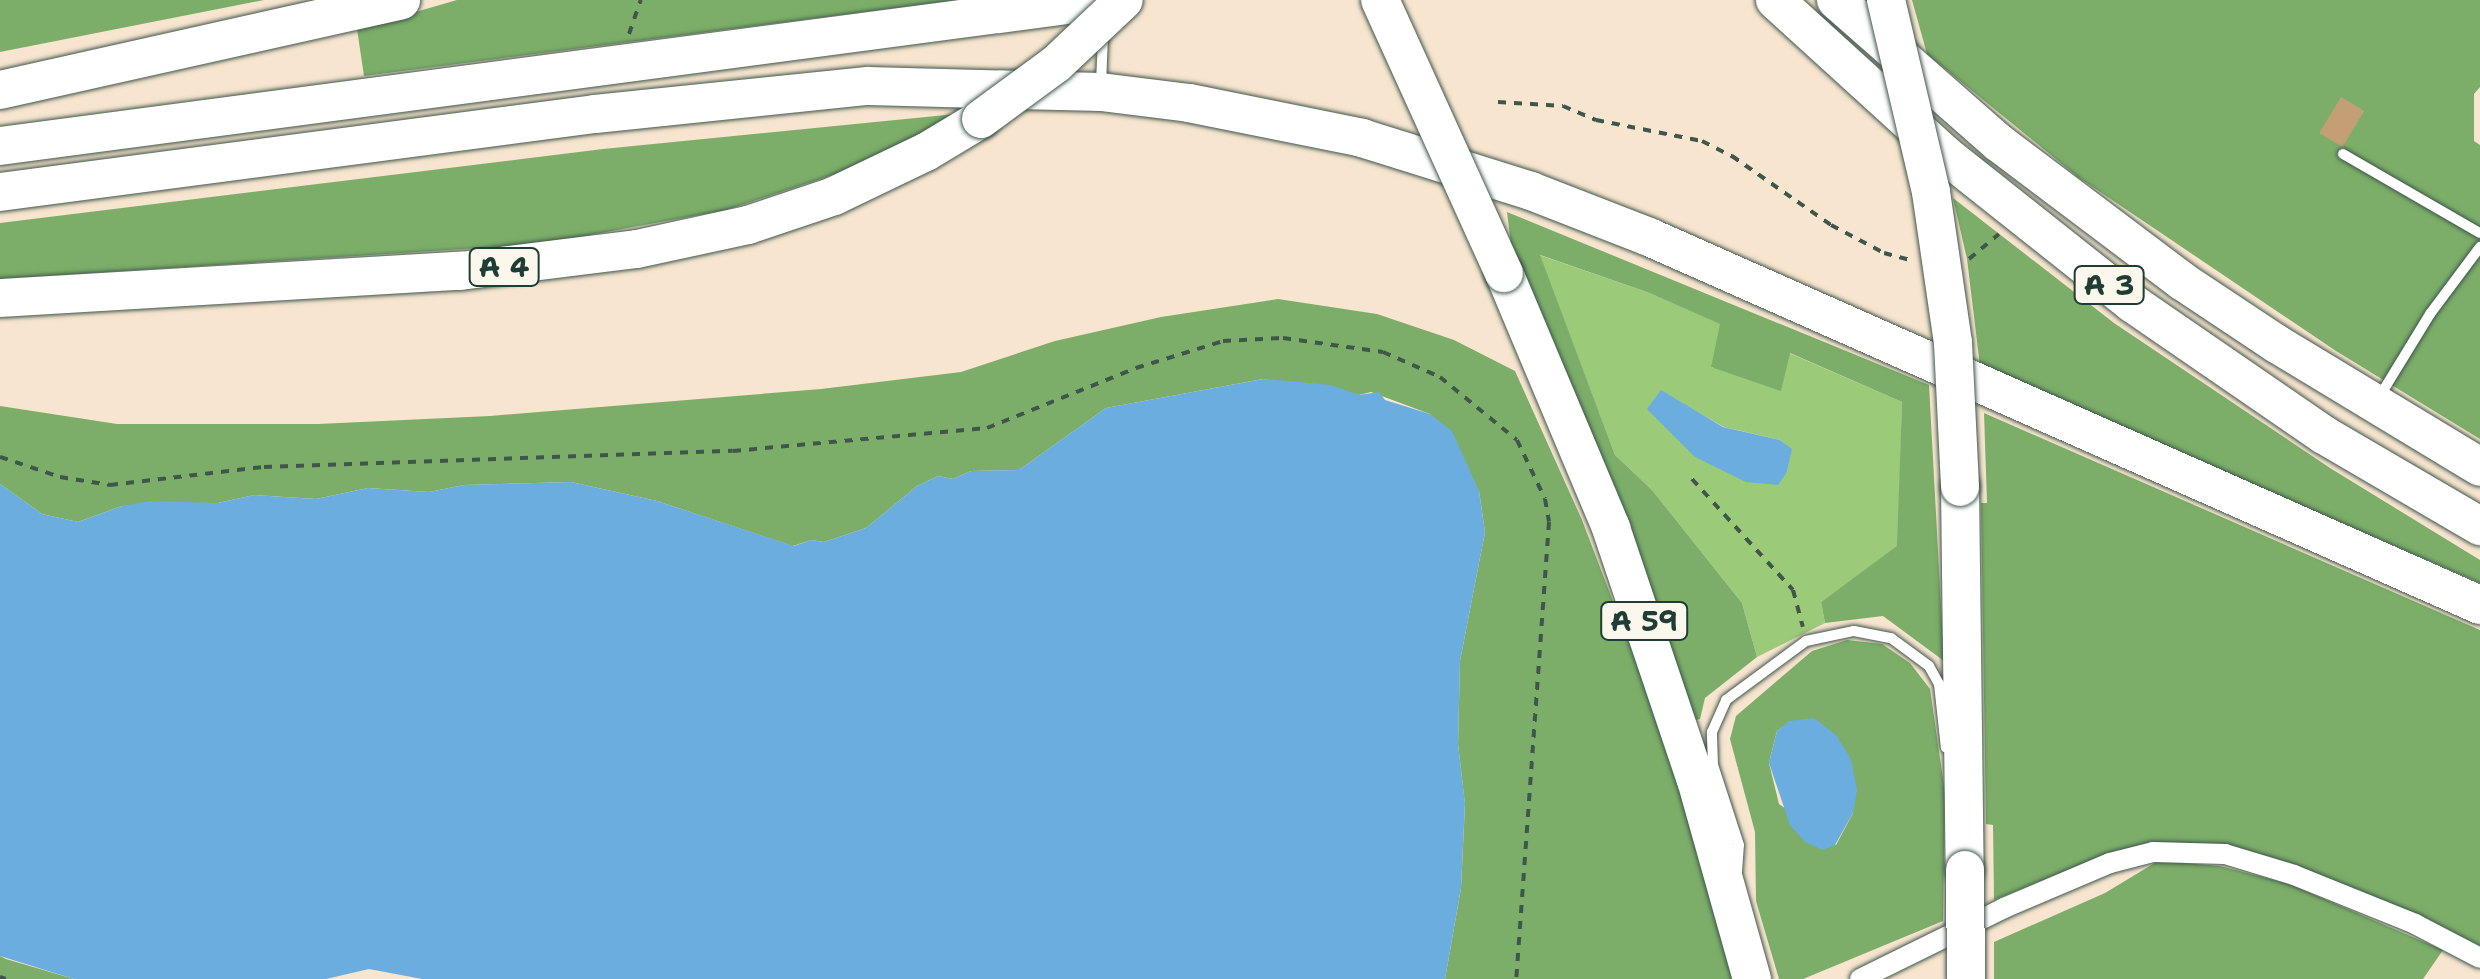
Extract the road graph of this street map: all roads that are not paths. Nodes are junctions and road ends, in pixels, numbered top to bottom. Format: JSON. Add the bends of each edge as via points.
{"nodes":[{"id":1,"x":402,"y":0,"type":"edge"},
{"id":2,"x":1105,"y":0,"type":"edge"},
{"id":3,"x":1124,"y":0,"type":"edge"},
{"id":4,"x":1380,"y":0,"type":"edge"},
{"id":5,"x":1836,"y":0,"type":"edge"},
{"id":6,"x":1886,"y":0,"type":"edge"},
{"id":7,"x":1776,"y":2,"type":"edge"},
{"id":8,"x":0,"y":90,"type":"edge"},
{"id":9,"x":1101,"y":92,"type":"junction"},
{"id":10,"x":0,"y":146,"type":"edge"},
{"id":11,"x":2342,"y":154,"type":"dead end"},
{"id":12,"x":0,"y":192,"type":"edge"},
{"id":13,"x":2480,"y":233,"type":"edge"},
{"id":14,"x":2480,"y":247,"type":"edge"},
{"id":15,"x":0,"y":298,"type":"edge"},
{"id":16,"x":2375,"y":404,"type":"junction"},
{"id":17,"x":2480,"y":467,"type":"edge"},
{"id":18,"x":2480,"y":526,"type":"edge"},
{"id":19,"x":2480,"y":605,"type":"edge"},
{"id":20,"x":1962,"y":776,"type":"junction"},
{"id":21,"x":1734,"y":906,"type":"junction"},
{"id":22,"x":2480,"y":958,"type":"edge"},
{"id":23,"x":1752,"y":979,"type":"edge"},
{"id":24,"x":1860,"y":979,"type":"edge"},
{"id":25,"x":1966,"y":979,"type":"edge"}],
"edges":[{"from":1,"to":8,"type":"highway"},
{"from":2,"to":9,"type":"lane"},
{"from":2,"to":10,"type":"highway"},
{"from":3,"to":15,"type":"highway","number":"A 4","bridge":true,"via":[[1056,64],[982,119],[834,196],[748,225],[636,249],[478,270]]},
{"from":4,"to":21,"type":"highway","number":"A 59","bridge":true,"via":[[1611,528]]},
{"from":5,"to":16,"type":"highway","number":"A 3","via":[[2090,213]]},
{"from":6,"to":20,"type":"highway","bridge":true,"via":[[1932,192],[1953,343]]},
{"from":7,"to":18,"type":"highway","number":"A 3","via":[[2016,213],[2236,377]]},
{"from":9,"to":12,"type":"highway","via":[[868,86],[770,94]]},
{"from":9,"to":19,"type":"highway","via":[[1276,118],[1531,191],[1649,237]]},
{"from":11,"to":13,"type":"lane"},
{"from":14,"to":16,"type":"lane"},
{"from":16,"to":17,"type":"highway","number":"A 3"},
{"from":20,"to":21,"type":"lane","via":[[1948,767],[1939,684],[1929,666],[1892,638],[1854,631],[1806,641],[1726,700],[1712,732],[1713,765],[1740,845]]},
{"from":20,"to":25,"type":"highway","bridge":true},
{"from":21,"to":23,"type":"highway","number":"A 59"},
{"from":22,"to":24,"type":"street","via":[[2294,875],[2224,854],[2153,852],[2004,908]]}]}
